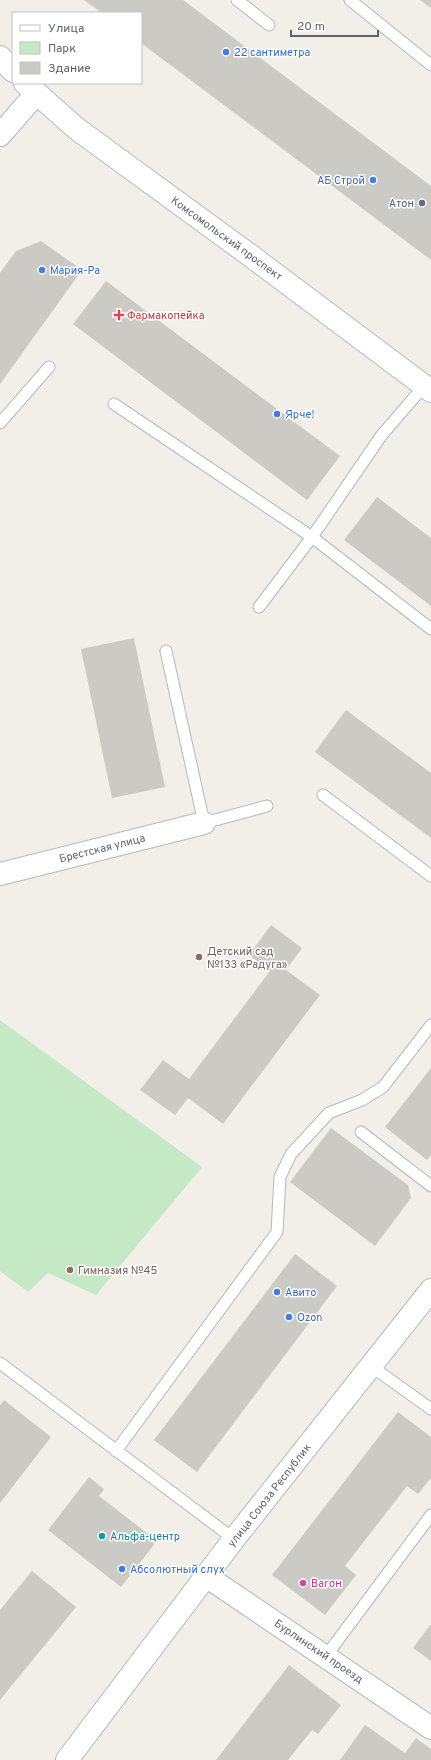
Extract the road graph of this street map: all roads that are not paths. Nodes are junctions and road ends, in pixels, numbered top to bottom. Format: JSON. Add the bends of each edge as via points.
{"nodes":[{"id":1,"x":237,"y":0,"type":"edge"},
{"id":2,"x":350,"y":0,"type":"edge"},
{"id":3,"x":269,"y":25,"type":"dead end"},
{"id":4,"x":0,"y":57,"type":"edge"},
{"id":5,"x":431,"y":65,"type":"edge"},
{"id":6,"x":12,"y":70,"type":"edge"},
{"id":7,"x":31,"y":89,"type":"edge"},
{"id":8,"x":0,"y":136,"type":"edge"},
{"id":9,"x":49,"y":367,"type":"dead end"},
{"id":10,"x":427,"y":388,"type":"edge"},
{"id":11,"x":114,"y":404,"type":"dead end"},
{"id":12,"x":0,"y":424,"type":"edge"},
{"id":13,"x":312,"y":537,"type":"junction"},
{"id":14,"x":259,"y":607,"type":"dead end"},
{"id":15,"x":431,"y":630,"type":"edge"},
{"id":16,"x":166,"y":651,"type":"dead end"},
{"id":17,"x":323,"y":795,"type":"dead end"},
{"id":18,"x":267,"y":806,"type":"dead end"},
{"id":19,"x":204,"y":823,"type":"junction"},
{"id":20,"x":1,"y":870,"type":"edge"},
{"id":21,"x":431,"y":876,"type":"edge"},
{"id":22,"x":431,"y":1025,"type":"edge"},
{"id":23,"x":361,"y":1132,"type":"dead end"},
{"id":24,"x":431,"y":1186,"type":"edge"},
{"id":25,"x":431,"y":1290,"type":"edge"},
{"id":26,"x":0,"y":1363,"type":"edge"},
{"id":27,"x":371,"y":1366,"type":"junction"},
{"id":28,"x":431,"y":1409,"type":"edge"},
{"id":29,"x":116,"y":1451,"type":"junction"},
{"id":30,"x":431,"y":1515,"type":"edge"},
{"id":31,"x":234,"y":1539,"type":"junction"},
{"id":32,"x":206,"y":1576,"type":"junction"},
{"id":33,"x":326,"y":1656,"type":"junction"},
{"id":34,"x":431,"y":1728,"type":"edge"},
{"id":35,"x":67,"y":1760,"type":"edge"}],
"edges":[{"from":1,"to":3,"type":"lane"},
{"from":2,"to":5,"type":"lane"},
{"from":4,"to":6,"type":"street"},
{"from":7,"to":8,"type":"street"},
{"from":7,"to":10,"type":"street","name":"Комсомольский проспект","via":[[78,129]]},
{"from":9,"to":12,"type":"lane"},
{"from":10,"to":13,"type":"lane","via":[[381,436]]},
{"from":11,"to":13,"type":"lane"},
{"from":13,"to":14,"type":"lane"},
{"from":13,"to":15,"type":"lane"},
{"from":16,"to":19,"type":"lane"},
{"from":17,"to":21,"type":"lane"},
{"from":18,"to":19,"type":"lane"},
{"from":19,"to":20,"type":"street","name":"Брестская улица"},
{"from":22,"to":29,"type":"lane","via":[[383,1088],[362,1100],[329,1113],[291,1154],[280,1177],[277,1232]]},
{"from":23,"to":24,"type":"lane"},
{"from":25,"to":27,"type":"street","name":"улица Союза Республик"},
{"from":26,"to":29,"type":"lane"},
{"from":27,"to":28,"type":"lane"},
{"from":27,"to":31,"type":"street","name":"улица Союза Республик"},
{"from":29,"to":31,"type":"lane"},
{"from":30,"to":33,"type":"lane"},
{"from":31,"to":32,"type":"street","name":"улица Союза Республик"},
{"from":32,"to":33,"type":"street","name":"Бурлинский проезд"},
{"from":32,"to":35,"type":"street","name":"улица Союза Республик"},
{"from":33,"to":34,"type":"street","name":"Бурлинский проезд"}]}
